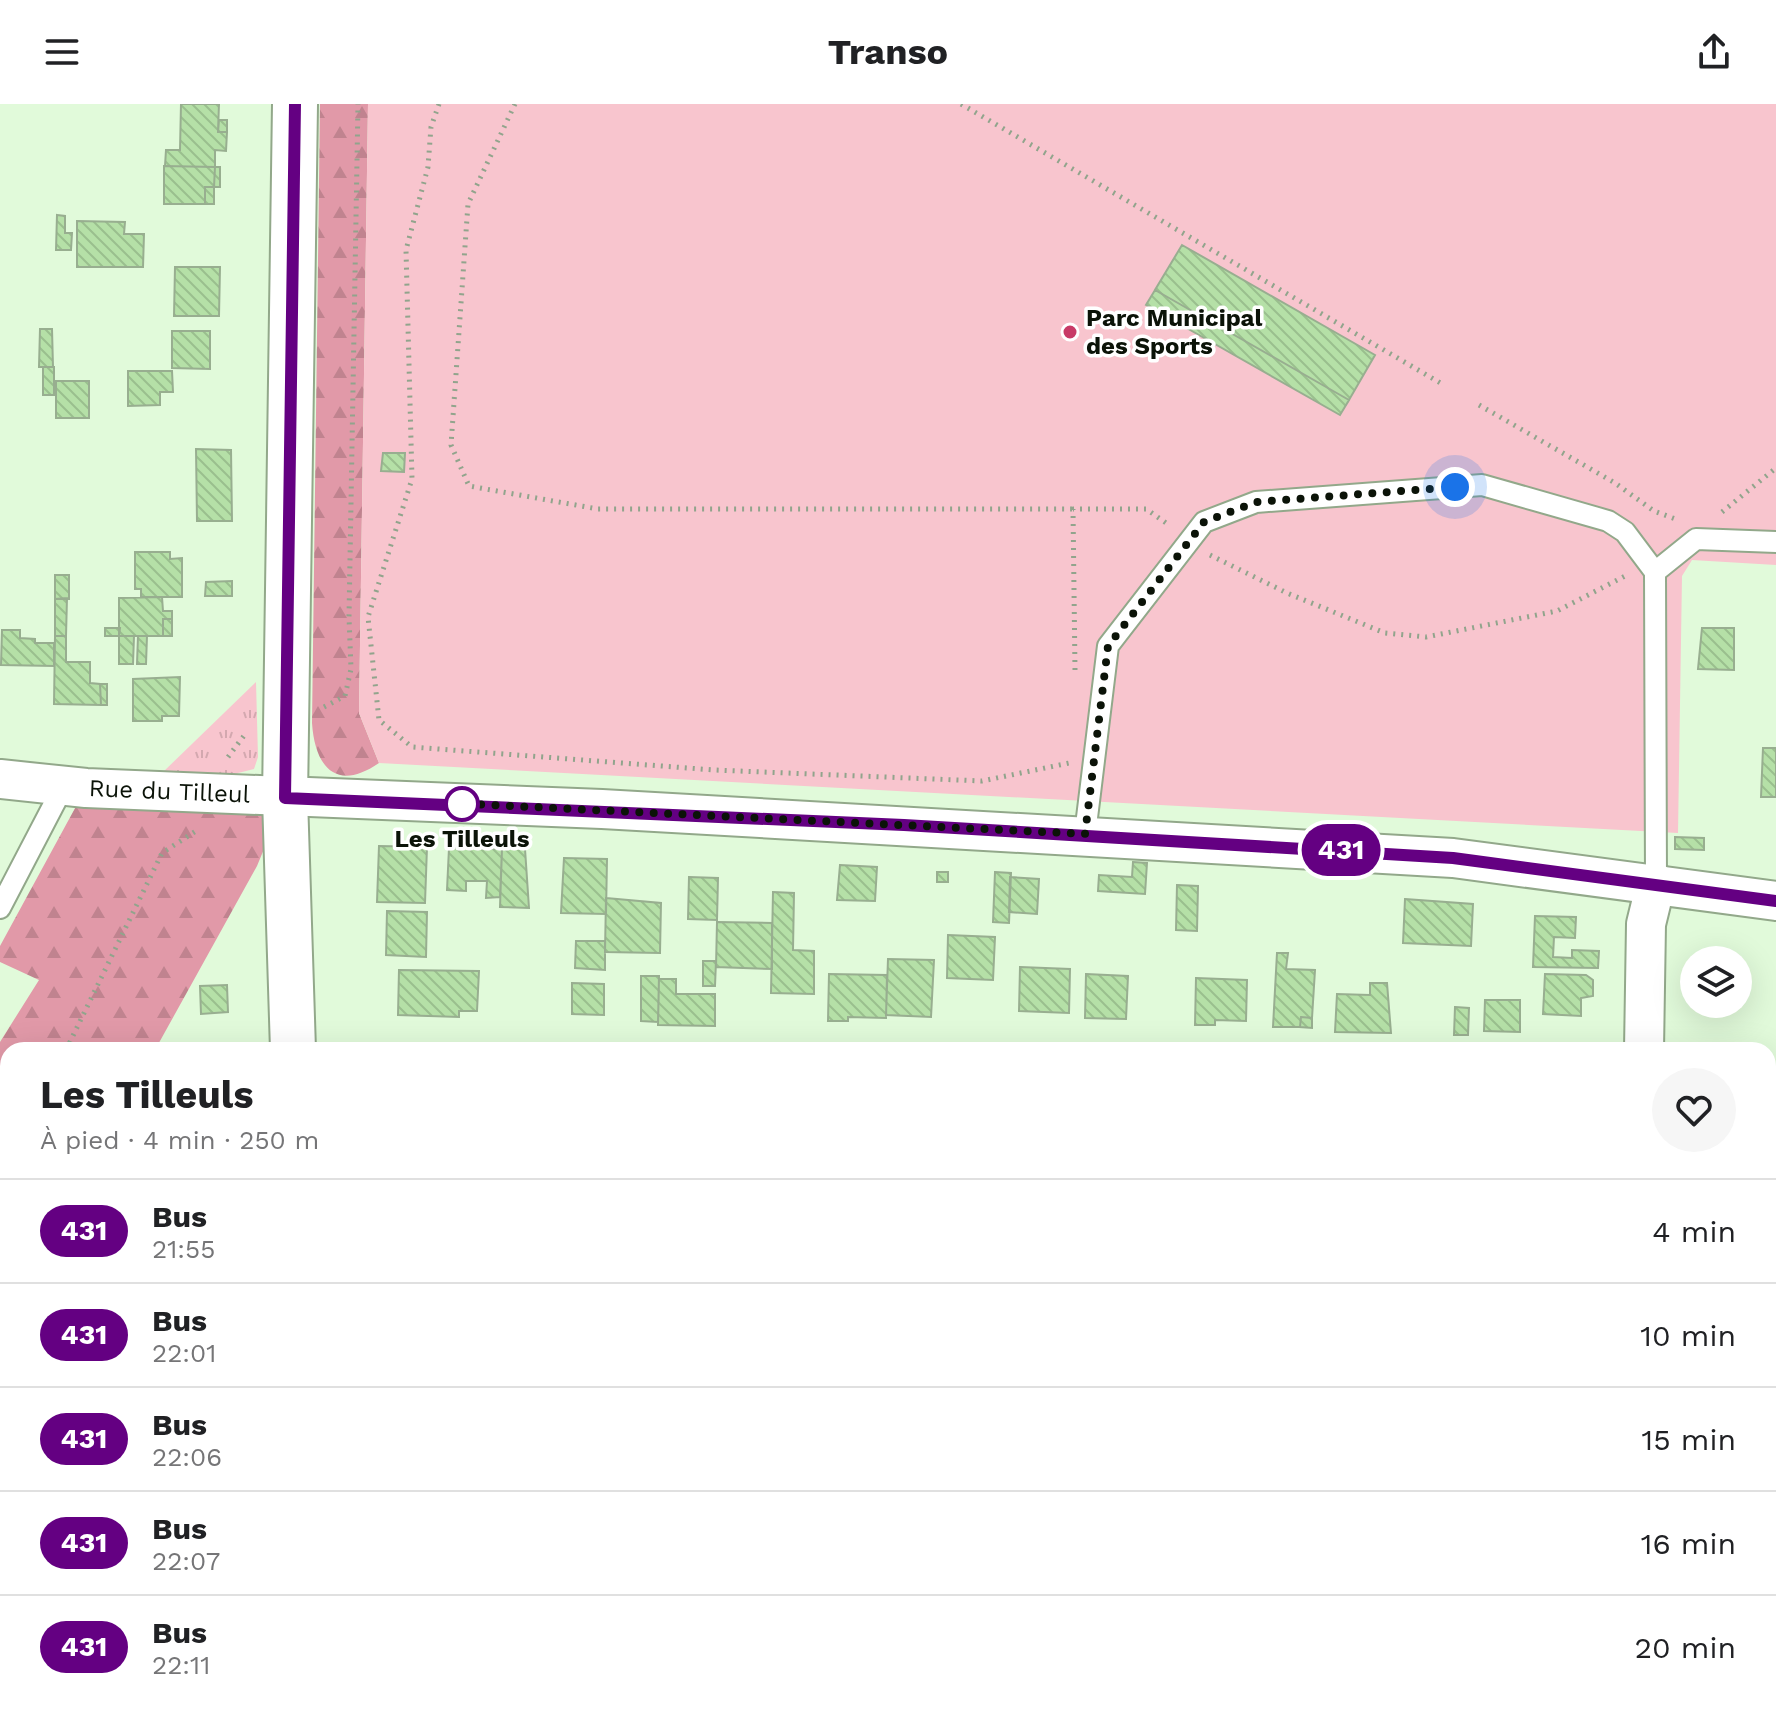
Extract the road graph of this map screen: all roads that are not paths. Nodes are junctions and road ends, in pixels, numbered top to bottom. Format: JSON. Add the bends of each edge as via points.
{"nodes":[{"id":1,"x":295,"y":104,"type":"edge"},
{"id":2,"x":1776,"y":542,"type":"edge"},
{"id":3,"x":1652,"y":568,"type":"junction"},
{"id":4,"x":0,"y":779,"type":"edge"},
{"id":5,"x":64,"y":785,"type":"junction"},
{"id":6,"x":285,"y":798,"type":"junction"},
{"id":7,"x":1085,"y":834,"type":"junction"},
{"id":8,"x":1656,"y":883,"type":"junction"},
{"id":9,"x":1776,"y":901,"type":"edge"},
{"id":10,"x":0,"y":908,"type":"edge"},
{"id":11,"x":293,"y":1042,"type":"edge"},
{"id":12,"x":1644,"y":1042,"type":"edge"}],
"edges":[{"from":1,"to":6,"type":"main road"},
{"from":2,"to":3,"type":"lane","via":[[1696,539]]},
{"from":3,"to":7,"type":"lane","via":[[1625,532],[1608,521],[1482,485],[1256,502],[1204,522],[1108,646]]},
{"from":3,"to":8,"type":"lane"},
{"from":4,"to":5,"type":"street","name":"Rue du Tilleul"},
{"from":5,"to":6,"type":"street","name":"Rue du Tilleul"},
{"from":5,"to":10,"type":"lane"},
{"from":6,"to":7,"type":"street","name":"Rue du Tilleul"},
{"from":6,"to":11,"type":"main road"},
{"from":7,"to":8,"type":"street","name":"Rue du Tilleul","via":[[1453,858]]},
{"from":8,"to":9,"type":"street","name":"Rue du Tilleul"},
{"from":8,"to":12,"type":"street","via":[[1646,924]]}]}
